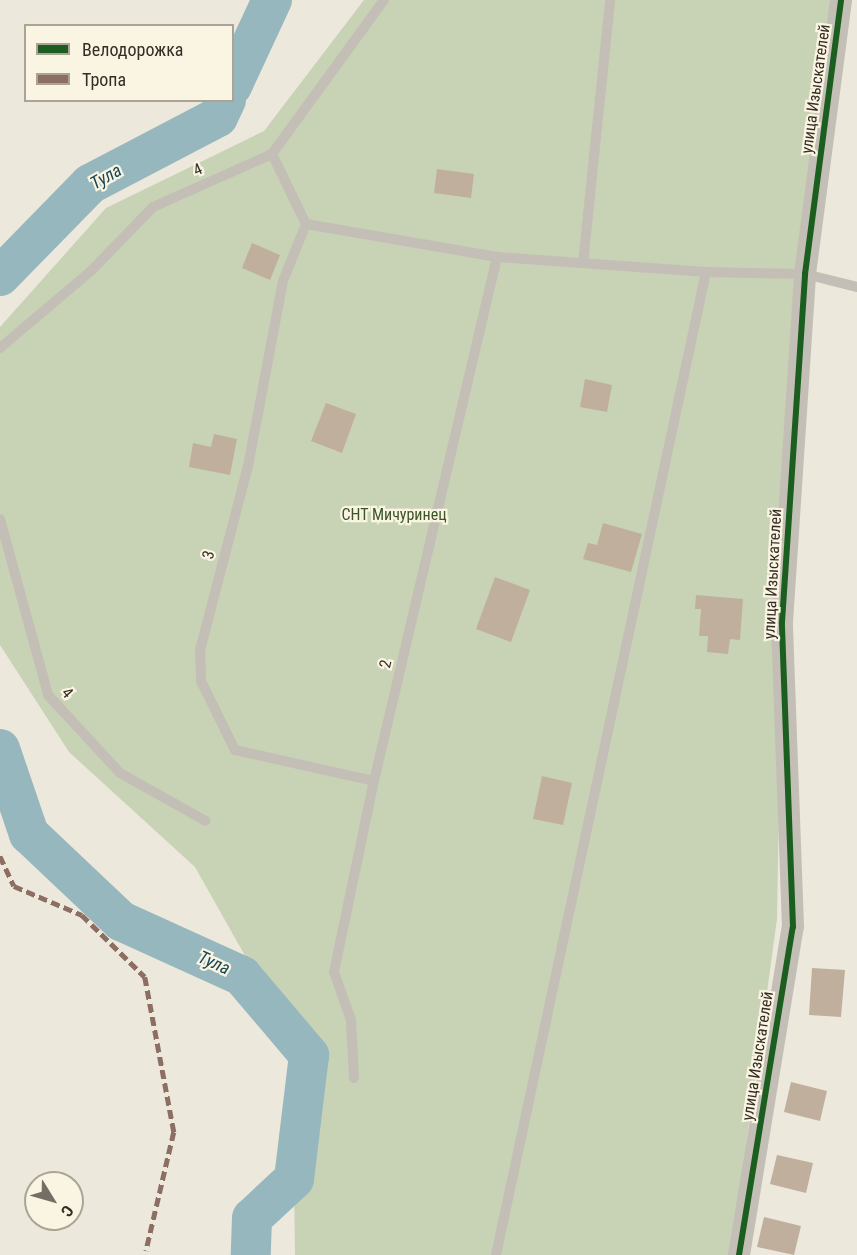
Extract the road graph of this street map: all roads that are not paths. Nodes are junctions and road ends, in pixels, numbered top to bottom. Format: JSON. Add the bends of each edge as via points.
{"nodes":[{"id":1,"x":384,"y":0,"type":"edge"},
{"id":2,"x":610,"y":0,"type":"edge"},
{"id":3,"x":841,"y":0,"type":"edge"},
{"id":4,"x":847,"y":27,"type":"edge"},
{"id":5,"x":272,"y":154,"type":"junction"},
{"id":6,"x":306,"y":224,"type":"junction"},
{"id":7,"x":497,"y":257,"type":"junction"},
{"id":8,"x":583,"y":263,"type":"junction"},
{"id":9,"x":706,"y":272,"type":"junction"},
{"id":10,"x":805,"y":274,"type":"junction"},
{"id":11,"x":857,"y":287,"type":"edge"},
{"id":12,"x":0,"y":348,"type":"edge"},
{"id":13,"x":0,"y":519,"type":"edge"},
{"id":14,"x":374,"y":781,"type":"junction"},
{"id":15,"x":206,"y":821,"type":"dead end"},
{"id":16,"x":354,"y":1078,"type":"dead end"},
{"id":17,"x":496,"y":1255,"type":"edge"},
{"id":18,"x":739,"y":1255,"type":"edge"}],
"edges":[{"from":1,"to":5,"type":"lane","name":"4"},
{"from":2,"to":8,"type":"lane"},
{"from":3,"to":4,"type":"street","name":"улица Изыскателей"},
{"from":4,"to":10,"type":"street","name":"улица Изыскателей"},
{"from":5,"to":6,"type":"lane"},
{"from":5,"to":12,"type":"lane","name":"4","via":[[153,207],[92,270]]},
{"from":6,"to":7,"type":"lane"},
{"from":6,"to":14,"type":"lane","name":"3","via":[[283,281],[248,466],[200,650],[201,681],[235,750]]},
{"from":7,"to":8,"type":"lane"},
{"from":7,"to":14,"type":"lane","name":"2"},
{"from":8,"to":9,"type":"lane"},
{"from":9,"to":10,"type":"lane"},
{"from":9,"to":17,"type":"lane"},
{"from":10,"to":11,"type":"lane"},
{"from":10,"to":18,"type":"street","name":"улица Изыскателей","via":[[782,622],[793,927]]},
{"from":13,"to":15,"type":"lane","name":"4","via":[[48,695],[120,773]]},
{"from":14,"to":16,"type":"lane","name":"2","via":[[334,972],[351,1020]]}]}
